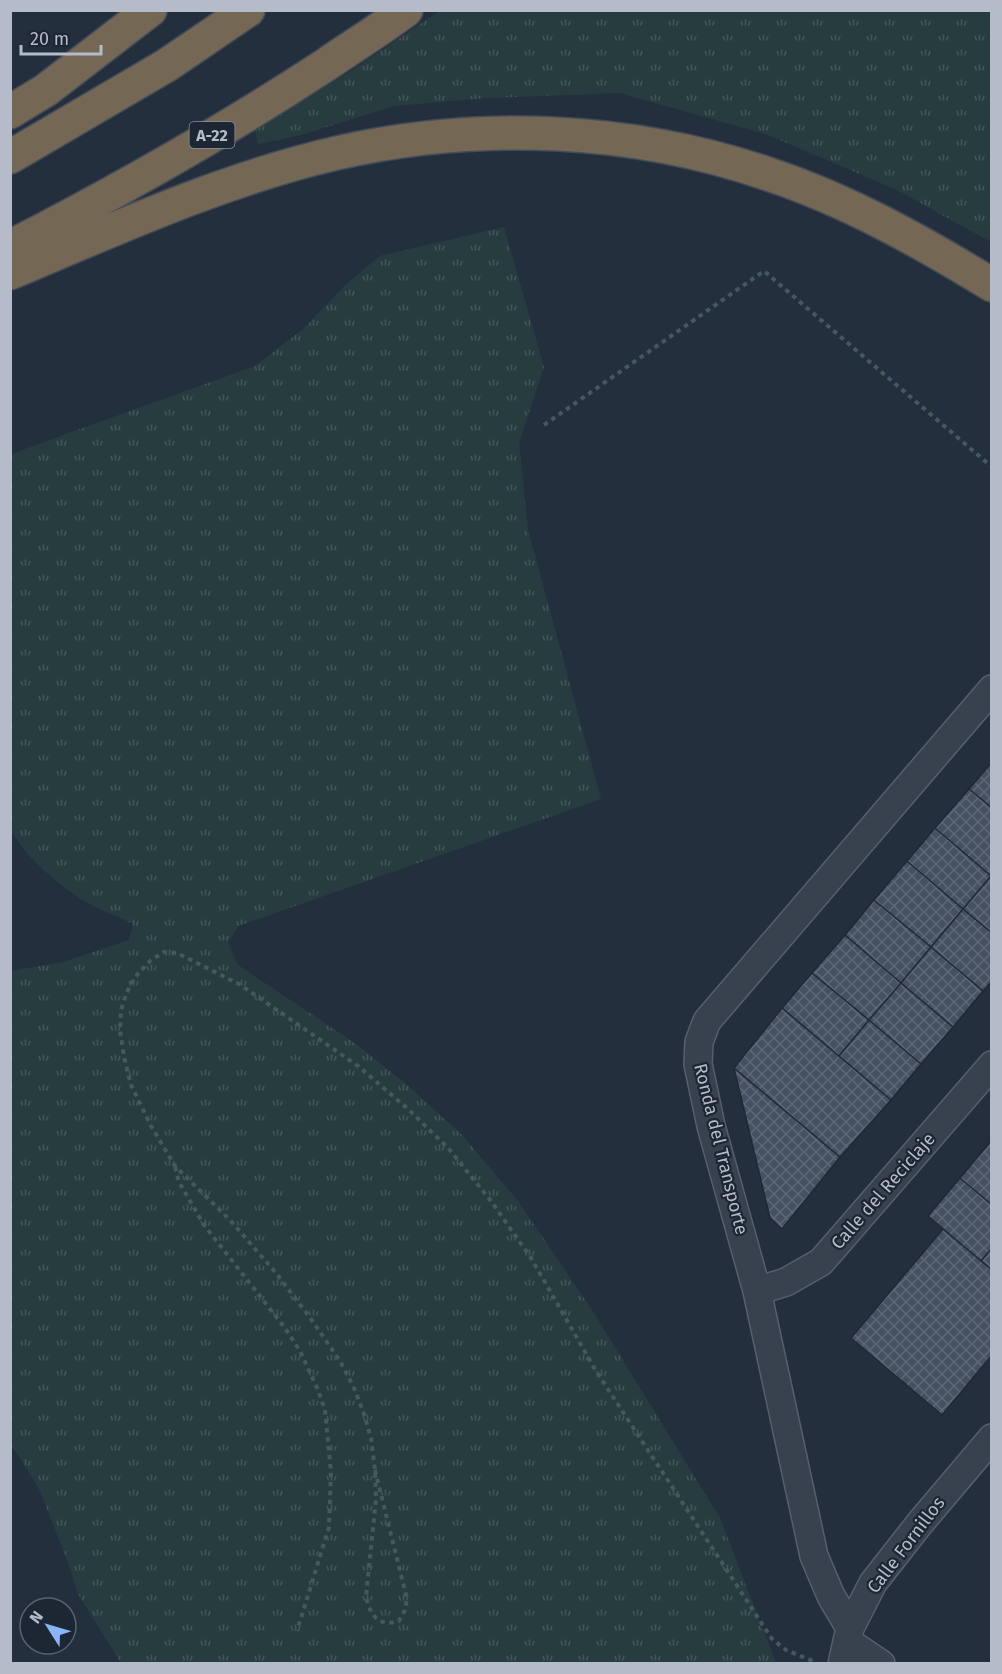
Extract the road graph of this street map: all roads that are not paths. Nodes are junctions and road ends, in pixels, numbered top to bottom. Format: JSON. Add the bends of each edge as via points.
{"nodes":[{"id":1,"x":150,"y":10,"type":"edge"},
{"id":2,"x":248,"y":10,"type":"edge"},
{"id":3,"x":406,"y":10,"type":"edge"},
{"id":4,"x":10,"y":112,"type":"edge"},
{"id":5,"x":10,"y":157,"type":"edge"},
{"id":6,"x":10,"y":247,"type":"edge"},
{"id":7,"x":10,"y":273,"type":"edge"},
{"id":8,"x":992,"y":285,"type":"edge"},
{"id":9,"x":992,"y":689,"type":"edge"},
{"id":10,"x":992,"y":1065,"type":"edge"},
{"id":11,"x":757,"y":1291,"type":"junction"},
{"id":12,"x":992,"y":1438,"type":"edge"},
{"id":13,"x":846,"y":1644,"type":"edge"},
{"id":14,"x":880,"y":1664,"type":"edge"}],
"edges":[{"from":1,"to":4,"type":"highway","via":[[46,90]]},
{"from":2,"to":5,"type":"highway","via":[[167,65]]},
{"from":3,"to":6,"type":"highway","number":"A-22","via":[[197,144]]},
{"from":7,"to":8,"type":"highway","via":[[182,202],[258,176],[337,153],[405,141],[489,133],[634,141],[768,174],[896,230]]},
{"from":9,"to":11,"type":"street","name":"Ronda del Transporte","via":[[707,1021],[699,1042],[698,1064],[711,1126]]},
{"from":10,"to":11,"type":"street","name":"Calle del Reciclaje","via":[[821,1262],[786,1282]]},
{"from":11,"to":13,"type":"street","name":"Ronda del Transporte","via":[[814,1556]]},
{"from":12,"to":13,"type":"street","name":"Calle Fornillos","via":[[873,1583]]},
{"from":13,"to":14,"type":"street"}]}
